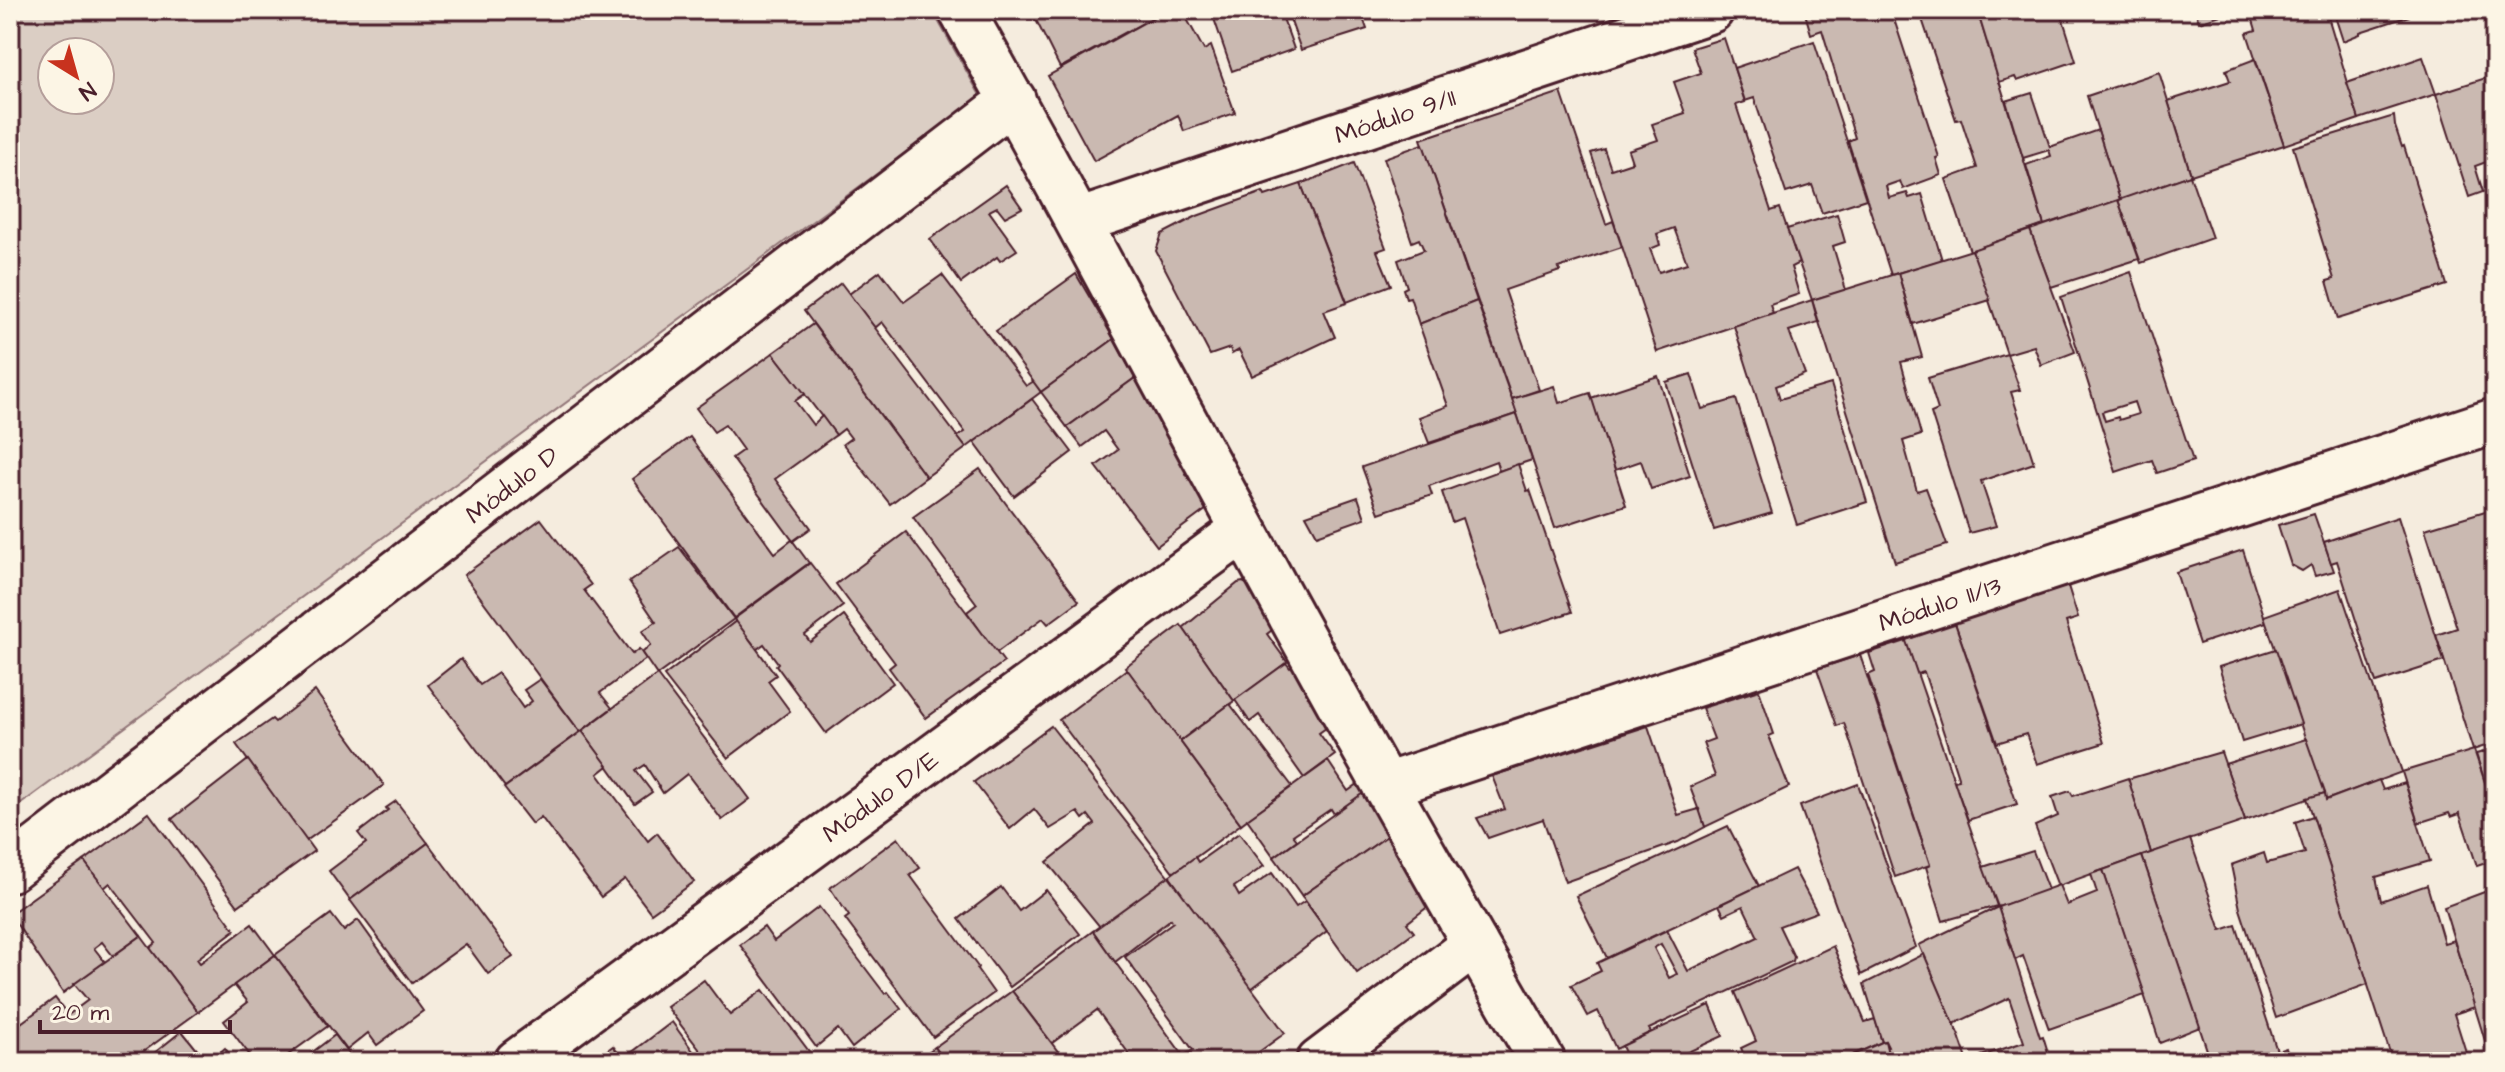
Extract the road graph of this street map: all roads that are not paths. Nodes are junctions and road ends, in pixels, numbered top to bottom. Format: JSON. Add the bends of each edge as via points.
{"nodes":[{"id":1,"x":961,"y":10,"type":"edge"},
{"id":2,"x":1711,"y":10,"type":"edge"},
{"id":3,"x":1013,"y":100,"type":"junction"},
{"id":4,"x":1080,"y":221,"type":"junction"},
{"id":5,"x":2495,"y":421,"type":"edge"},
{"id":6,"x":1243,"y":530,"type":"junction"},
{"id":7,"x":1385,"y":786,"type":"junction"},
{"id":8,"x":10,"y":869,"type":"edge"},
{"id":9,"x":1475,"y":944,"type":"junction"},
{"id":10,"x":517,"y":1062,"type":"edge"},
{"id":11,"x":1319,"y":1062,"type":"edge"},
{"id":12,"x":1543,"y":1062,"type":"edge"}],
"edges":[{"from":1,"to":3,"type":"street"},
{"from":2,"to":4,"type":"street","name":"Módulo 9/11"},
{"from":3,"to":4,"type":"street"},
{"from":3,"to":8,"type":"street","name":"Módulo D"},
{"from":4,"to":6,"type":"street"},
{"from":5,"to":7,"type":"street","name":"Módulo 11/13"},
{"from":6,"to":7,"type":"street"},
{"from":6,"to":10,"type":"street","name":"Módulo D/E"},
{"from":7,"to":9,"type":"street"},
{"from":9,"to":11,"type":"street"},
{"from":9,"to":12,"type":"street"}]}
